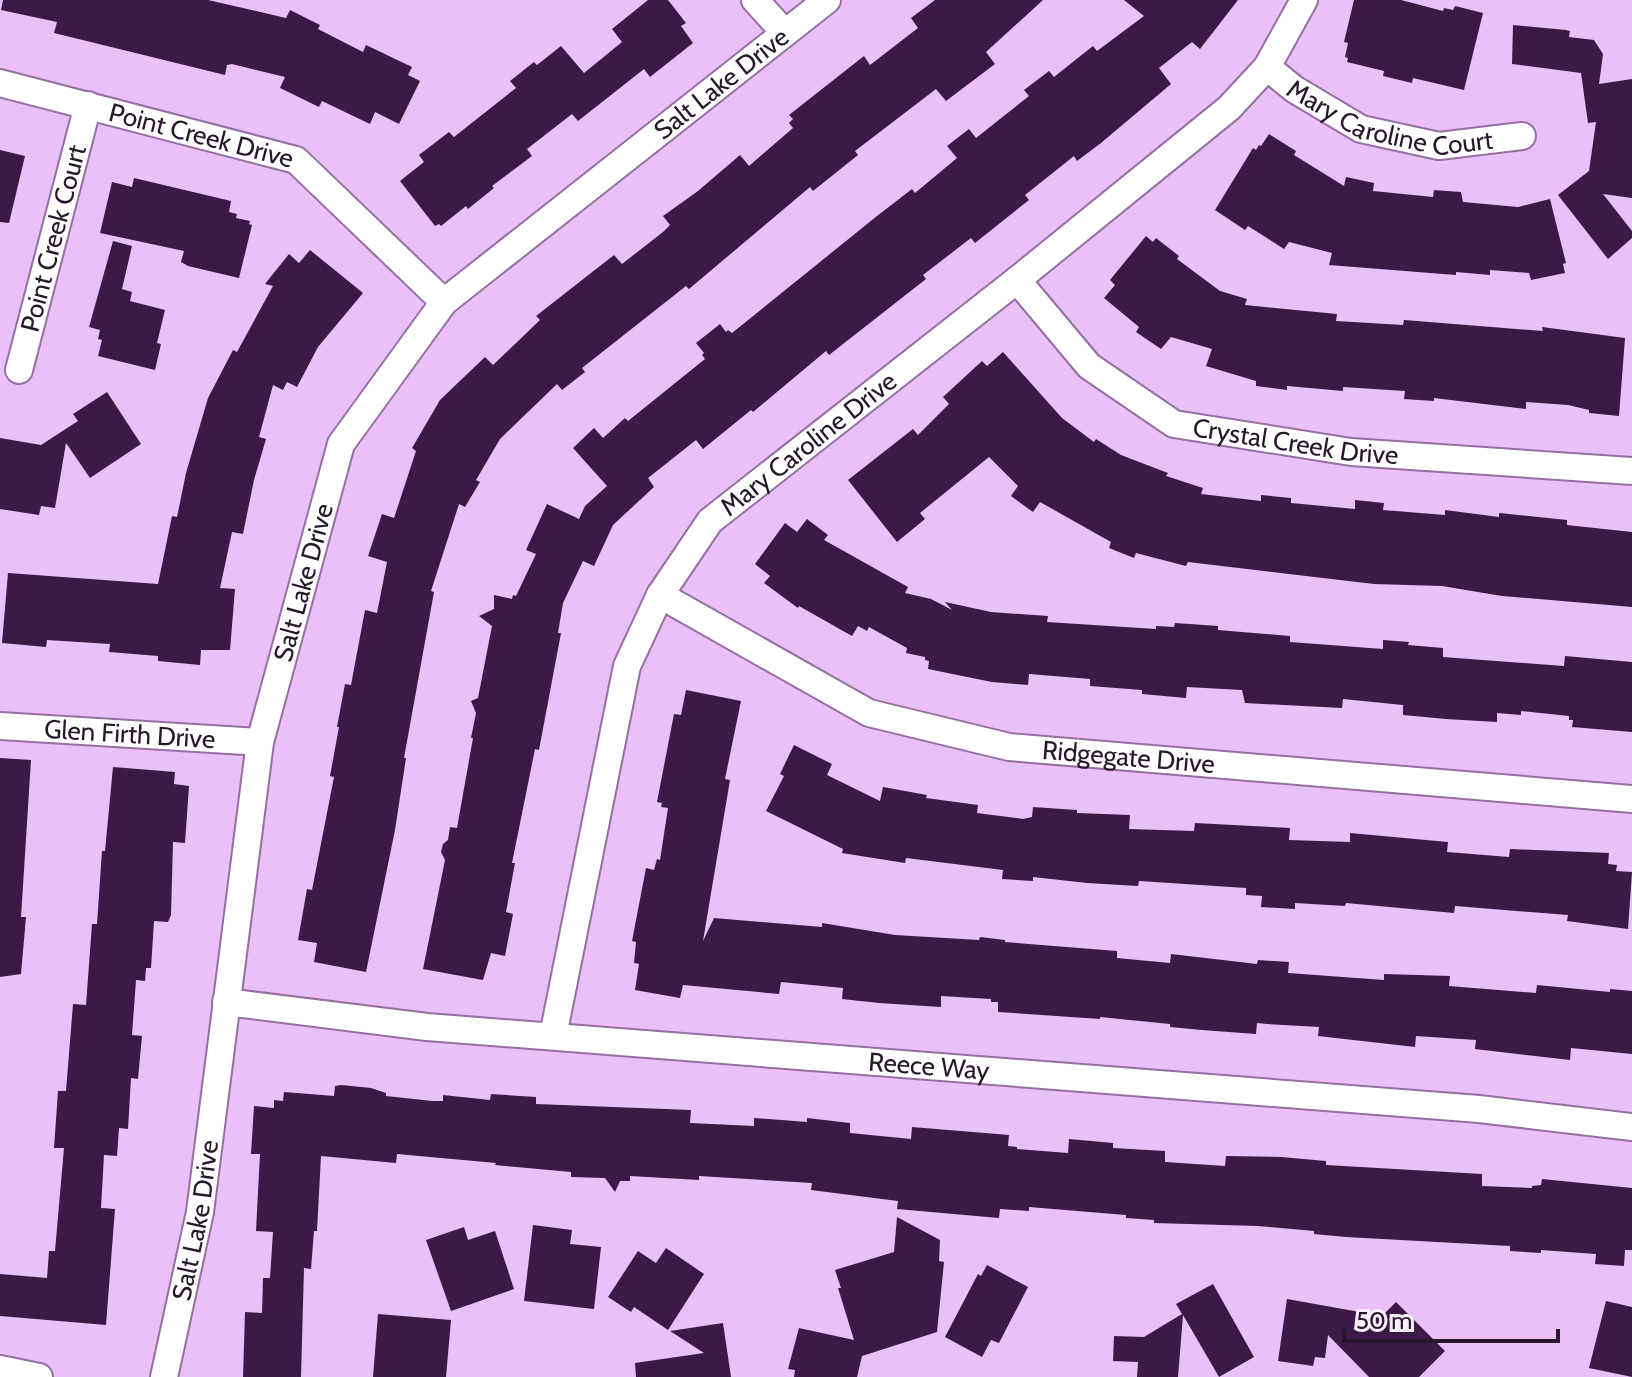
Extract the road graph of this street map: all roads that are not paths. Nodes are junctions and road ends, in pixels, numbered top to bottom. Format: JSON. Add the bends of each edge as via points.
{"nodes":[{"id":1,"x":755,"y":0,"type":"edge"},
{"id":2,"x":827,"y":0,"type":"edge"},
{"id":3,"x":1304,"y":0,"type":"edge"},
{"id":4,"x":785,"y":33,"type":"junction"},
{"id":5,"x":1267,"y":67,"type":"junction"},
{"id":6,"x":0,"y":83,"type":"edge"},
{"id":7,"x":88,"y":105,"type":"junction"},
{"id":8,"x":1522,"y":136,"type":"dead end"},
{"id":9,"x":1017,"y":280,"type":"junction"},
{"id":10,"x":444,"y":302,"type":"junction"},
{"id":11,"x":19,"y":370,"type":"dead end"},
{"id":12,"x":1632,"y":471,"type":"edge"},
{"id":13,"x":660,"y":595,"type":"junction"},
{"id":14,"x":0,"y":726,"type":"edge"},
{"id":15,"x":260,"y":742,"type":"junction"},
{"id":16,"x":1632,"y":799,"type":"edge"},
{"id":17,"x":226,"y":1002,"type":"junction"},
{"id":18,"x":553,"y":1036,"type":"junction"},
{"id":19,"x":1632,"y":1127,"type":"edge"},
{"id":20,"x":0,"y":1369,"type":"edge"},
{"id":21,"x":39,"y":1377,"type":"edge"},
{"id":22,"x":164,"y":1377,"type":"edge"}],
"edges":[{"from":1,"to":4,"type":"street"},
{"from":2,"to":4,"type":"street","name":"Salt Lake Drive"},
{"from":3,"to":5,"type":"street","name":"Mary Caroline Drive"},
{"from":4,"to":10,"type":"street","name":"Salt Lake Drive"},
{"from":5,"to":8,"type":"street","name":"Mary Caroline Court","via":[[1361,129],[1439,146]]},
{"from":5,"to":9,"type":"street","name":"Mary Caroline Drive","via":[[1229,108]]},
{"from":6,"to":7,"type":"street","name":"Point Creek Drive"},
{"from":7,"to":10,"type":"street","name":"Point Creek Drive","via":[[296,160]]},
{"from":7,"to":11,"type":"street","name":"Point Creek Court"},
{"from":9,"to":12,"type":"street","name":"Crystal Creek Drive","via":[[1089,366],[1174,424],[1351,452]]},
{"from":9,"to":13,"type":"street","name":"Mary Caroline Drive","via":[[710,521]]},
{"from":10,"to":15,"type":"street","name":"Salt Lake Drive","via":[[341,444]]},
{"from":13,"to":16,"type":"street","name":"Ridgegate Drive","via":[[869,713],[1009,747]]},
{"from":13,"to":18,"type":"street","name":"Mary Caroline Drive","via":[[627,666]]},
{"from":14,"to":15,"type":"street","name":"Glen Firth Drive"},
{"from":15,"to":17,"type":"street","name":"Salt Lake Drive"},
{"from":17,"to":18,"type":"street","name":"Reece Way","via":[[427,1027]]},
{"from":17,"to":22,"type":"street","name":"Salt Lake Drive","via":[[200,1212]]},
{"from":18,"to":19,"type":"street","name":"Reece Way","via":[[1479,1109]]},
{"from":20,"to":21,"type":"street"}]}
